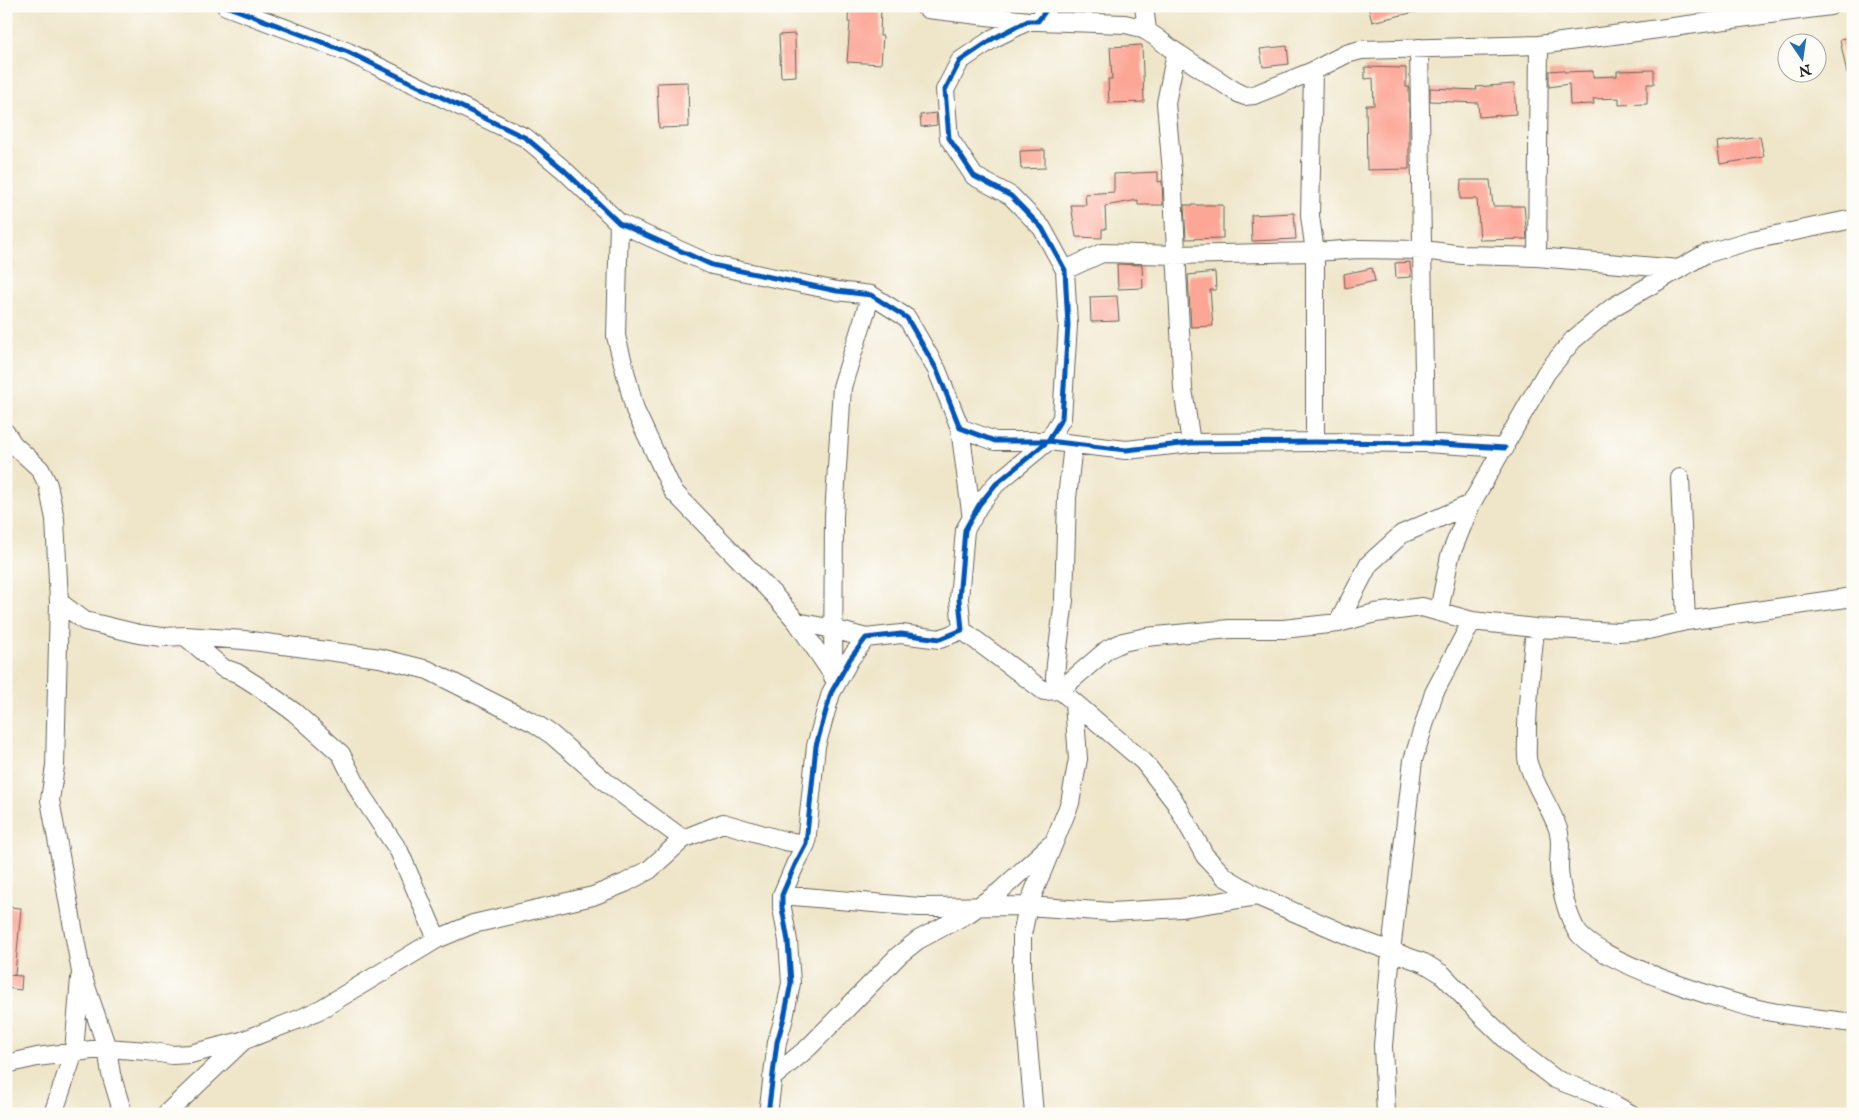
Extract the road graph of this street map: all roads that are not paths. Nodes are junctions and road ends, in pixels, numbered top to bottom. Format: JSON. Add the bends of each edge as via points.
{"nodes":[{"id":1,"x":226,"y":6,"type":"edge"},
{"id":2,"x":924,"y":6,"type":"edge"},
{"id":3,"x":1049,"y":6,"type":"edge"},
{"id":4,"x":1144,"y":6,"type":"edge"},
{"id":5,"x":1830,"y":6,"type":"edge"},
{"id":6,"x":1033,"y":22,"type":"junction"},
{"id":7,"x":1147,"y":30,"type":"junction"},
{"id":8,"x":1538,"y":45,"type":"junction"},
{"id":9,"x":1419,"y":48,"type":"junction"},
{"id":10,"x":1176,"y":53,"type":"junction"},
{"id":11,"x":1313,"y":71,"type":"junction"},
{"id":12,"x":1853,"y":219,"type":"edge"},
{"id":13,"x":618,"y":223,"type":"junction"},
{"id":14,"x":1423,"y":250,"type":"junction"},
{"id":15,"x":1315,"y":252,"type":"junction"},
{"id":16,"x":1176,"y":255,"type":"junction"},
{"id":17,"x":1537,"y":257,"type":"junction"},
{"id":18,"x":1679,"y":269,"type":"junction"},
{"id":19,"x":1065,"y":270,"type":"junction"},
{"id":20,"x":871,"y":295,"type":"junction"},
{"id":21,"x":960,"y":428,"type":"junction"},
{"id":22,"x":6,"y":433,"type":"edge"},
{"id":23,"x":1048,"y":441,"type":"junction"},
{"id":24,"x":1315,"y":442,"type":"junction"},
{"id":25,"x":1191,"y":443,"type":"junction"},
{"id":26,"x":1425,"y":443,"type":"junction"},
{"id":27,"x":1073,"y":445,"type":"junction"},
{"id":28,"x":1505,"y":448,"type":"junction"},
{"id":29,"x":1680,"y":478,"type":"dead end"},
{"id":30,"x":1471,"y":504,"type":"junction"},
{"id":31,"x":972,"y":519,"type":"junction"},
{"id":32,"x":1853,"y":597,"type":"edge"},
{"id":33,"x":60,"y":602,"type":"junction"},
{"id":34,"x":1439,"y":611,"type":"junction"},
{"id":35,"x":1472,"y":621,"type":"junction"},
{"id":36,"x":1686,"y":621,"type":"junction"},
{"id":37,"x":797,"y":622,"type":"junction"},
{"id":38,"x":1338,"y":623,"type":"junction"},
{"id":39,"x":833,"y":628,"type":"junction"},
{"id":40,"x":1535,"y":628,"type":"junction"},
{"id":41,"x":962,"y":630,"type":"junction"},
{"id":42,"x":185,"y":636,"type":"junction"},
{"id":43,"x":866,"y":638,"type":"junction"},
{"id":44,"x":833,"y":675,"type":"junction"},
{"id":45,"x":1060,"y":690,"type":"junction"},
{"id":46,"x":831,"y":694,"type":"junction"},
{"id":47,"x":1074,"y":703,"type":"junction"},
{"id":48,"x":683,"y":839,"type":"junction"},
{"id":49,"x":1053,"y":843,"type":"junction"},
{"id":50,"x":806,"y":844,"type":"junction"},
{"id":51,"x":782,"y":895,"type":"junction"},
{"id":52,"x":1257,"y":896,"type":"junction"},
{"id":53,"x":1028,"y":906,"type":"junction"},
{"id":54,"x":977,"y":908,"type":"junction"},
{"id":55,"x":437,"y":939,"type":"junction"},
{"id":56,"x":1391,"y":951,"type":"junction"},
{"id":57,"x":81,"y":972,"type":"junction"},
{"id":58,"x":1853,"y":1023,"type":"edge"},
{"id":59,"x":242,"y":1041,"type":"junction"},
{"id":60,"x":107,"y":1048,"type":"junction"},
{"id":61,"x":74,"y":1052,"type":"junction"},
{"id":62,"x":6,"y":1064,"type":"edge"},
{"id":63,"x":772,"y":1078,"type":"junction"},
{"id":64,"x":53,"y":1114,"type":"edge"},
{"id":65,"x":123,"y":1114,"type":"edge"},
{"id":66,"x":166,"y":1114,"type":"edge"},
{"id":67,"x":768,"y":1114,"type":"edge"},
{"id":68,"x":1034,"y":1114,"type":"edge"},
{"id":69,"x":1386,"y":1114,"type":"edge"},
{"id":70,"x":1631,"y":1114,"type":"edge"}],
"edges":[{"from":1,"to":13,"type":"street","via":[[348,52],[526,138]]},
{"from":2,"to":6,"type":"street"},
{"from":3,"to":6,"type":"street"},
{"from":4,"to":7,"type":"street"},
{"from":5,"to":8,"type":"street"},
{"from":6,"to":7,"type":"street","via":[[1125,24]]},
{"from":6,"to":19,"type":"street","via":[[994,38],[960,61],[945,90],[948,138],[974,176],[1011,196],[1042,228]]},
{"from":7,"to":10,"type":"street"},
{"from":8,"to":9,"type":"street"},
{"from":8,"to":17,"type":"street"},
{"from":9,"to":11,"type":"street","via":[[1361,50]]},
{"from":9,"to":14,"type":"street"},
{"from":10,"to":11,"type":"street","via":[[1245,96]]},
{"from":10,"to":16,"type":"street","via":[[1166,104]]},
{"from":11,"to":15,"type":"street","via":[[1310,216]]},
{"from":12,"to":18,"type":"street","via":[[1752,240],[1705,254]]},
{"from":13,"to":20,"type":"street","via":[[712,265]]},
{"from":13,"to":37,"type":"street","via":[[616,336],[635,410],[673,491]]},
{"from":14,"to":15,"type":"street"},
{"from":14,"to":17,"type":"street","via":[[1463,255]]},
{"from":14,"to":26,"type":"street"},
{"from":15,"to":16,"type":"street"},
{"from":15,"to":24,"type":"street"},
{"from":16,"to":19,"type":"street","via":[[1102,253]]},
{"from":16,"to":25,"type":"street","via":[[1183,389]]},
{"from":17,"to":18,"type":"street"},
{"from":18,"to":28,"type":"street","via":[[1613,307],[1573,340],[1546,373]]},
{"from":19,"to":23,"type":"street","via":[[1068,325],[1062,418]]},
{"from":20,"to":21,"type":"street","via":[[907,318],[937,370]]},
{"from":20,"to":39,"type":"street","via":[[842,386],[834,516]]},
{"from":21,"to":23,"type":"street","via":[[994,442]]},
{"from":21,"to":31,"type":"street"},
{"from":22,"to":33,"type":"street","via":[[40,470],[48,485],[55,519]]},
{"from":23,"to":27,"type":"street"},
{"from":23,"to":31,"type":"street","via":[[996,484]]},
{"from":24,"to":25,"type":"street"},
{"from":24,"to":26,"type":"street"},
{"from":25,"to":27,"type":"street","via":[[1126,450]]},
{"from":26,"to":28,"type":"street"},
{"from":27,"to":45,"type":"street","via":[[1067,498],[1064,600],[1055,678]]},
{"from":28,"to":30,"type":"street"},
{"from":29,"to":36,"type":"street"},
{"from":30,"to":34,"type":"street","via":[[1450,556]]},
{"from":30,"to":38,"type":"street","via":[[1402,534],[1368,564]]},
{"from":31,"to":41,"type":"street","via":[[965,530],[959,599]]},
{"from":32,"to":36,"type":"street"},
{"from":33,"to":42,"type":"street","via":[[98,625],[162,637]]},
{"from":33,"to":57,"type":"street","via":[[55,766],[50,800]]},
{"from":34,"to":35,"type":"street"},
{"from":34,"to":38,"type":"street","via":[[1405,608]]},
{"from":35,"to":40,"type":"street"},
{"from":35,"to":56,"type":"street","via":[[1434,693],[1413,760]]},
{"from":36,"to":40,"type":"street","via":[[1648,630],[1618,632]]},
{"from":37,"to":39,"type":"street"},
{"from":37,"to":44,"type":"street"},
{"from":38,"to":45,"type":"street","via":[[1282,629],[1230,629],[1123,642],[1108,649]]},
{"from":39,"to":43,"type":"street"},
{"from":39,"to":44,"type":"street"},
{"from":40,"to":58,"type":"street","via":[[1527,724],[1528,761],[1535,784],[1559,830],[1561,885],[1575,929],[1591,944],[1635,969],[1684,986],[1766,1011]]},
{"from":41,"to":43,"type":"street","via":[[940,639],[900,634]]},
{"from":41,"to":45,"type":"street","via":[[1044,691]]},
{"from":42,"to":48,"type":"street","via":[[244,640],[380,658],[428,670],[536,724],[607,783]]},
{"from":42,"to":55,"type":"street","via":[[223,668],[237,673],[294,712],[341,754],[362,796],[399,851]]},
{"from":43,"to":46,"type":"street"},
{"from":44,"to":46,"type":"street"},
{"from":45,"to":47,"type":"street"},
{"from":46,"to":50,"type":"street","via":[[816,746]]},
{"from":47,"to":49,"type":"street","via":[[1078,759],[1070,803]]},
{"from":47,"to":52,"type":"street","via":[[1144,762],[1175,802],[1205,856],[1225,877]]},
{"from":48,"to":50,"type":"street","via":[[723,823]]},
{"from":48,"to":55,"type":"street","via":[[649,870],[625,883],[593,896],[473,924]]},
{"from":49,"to":53,"type":"street"},
{"from":49,"to":54,"type":"street"},
{"from":50,"to":51,"type":"street"},
{"from":51,"to":54,"type":"street","via":[[911,907]]},
{"from":51,"to":63,"type":"street","via":[[791,983]]},
{"from":52,"to":53,"type":"street","via":[[1141,912]]},
{"from":52,"to":56,"type":"street","via":[[1352,938]]},
{"from":53,"to":54,"type":"street"},
{"from":53,"to":68,"type":"street","via":[[1020,955]]},
{"from":54,"to":63,"type":"street","via":[[918,940],[899,955],[809,1047]]},
{"from":55,"to":59,"type":"street","via":[[321,1009]]},
{"from":56,"to":69,"type":"street","via":[[1383,1046]]},
{"from":56,"to":70,"type":"street","via":[[1424,963],[1442,974],[1517,1050],[1556,1079]]},
{"from":57,"to":60,"type":"street"},
{"from":57,"to":61,"type":"street"},
{"from":59,"to":60,"type":"street","via":[[180,1055]]},
{"from":59,"to":66,"type":"street"},
{"from":60,"to":61,"type":"street"},
{"from":60,"to":65,"type":"street"},
{"from":61,"to":62,"type":"street"},
{"from":61,"to":64,"type":"street"},
{"from":63,"to":67,"type":"street"}]}
